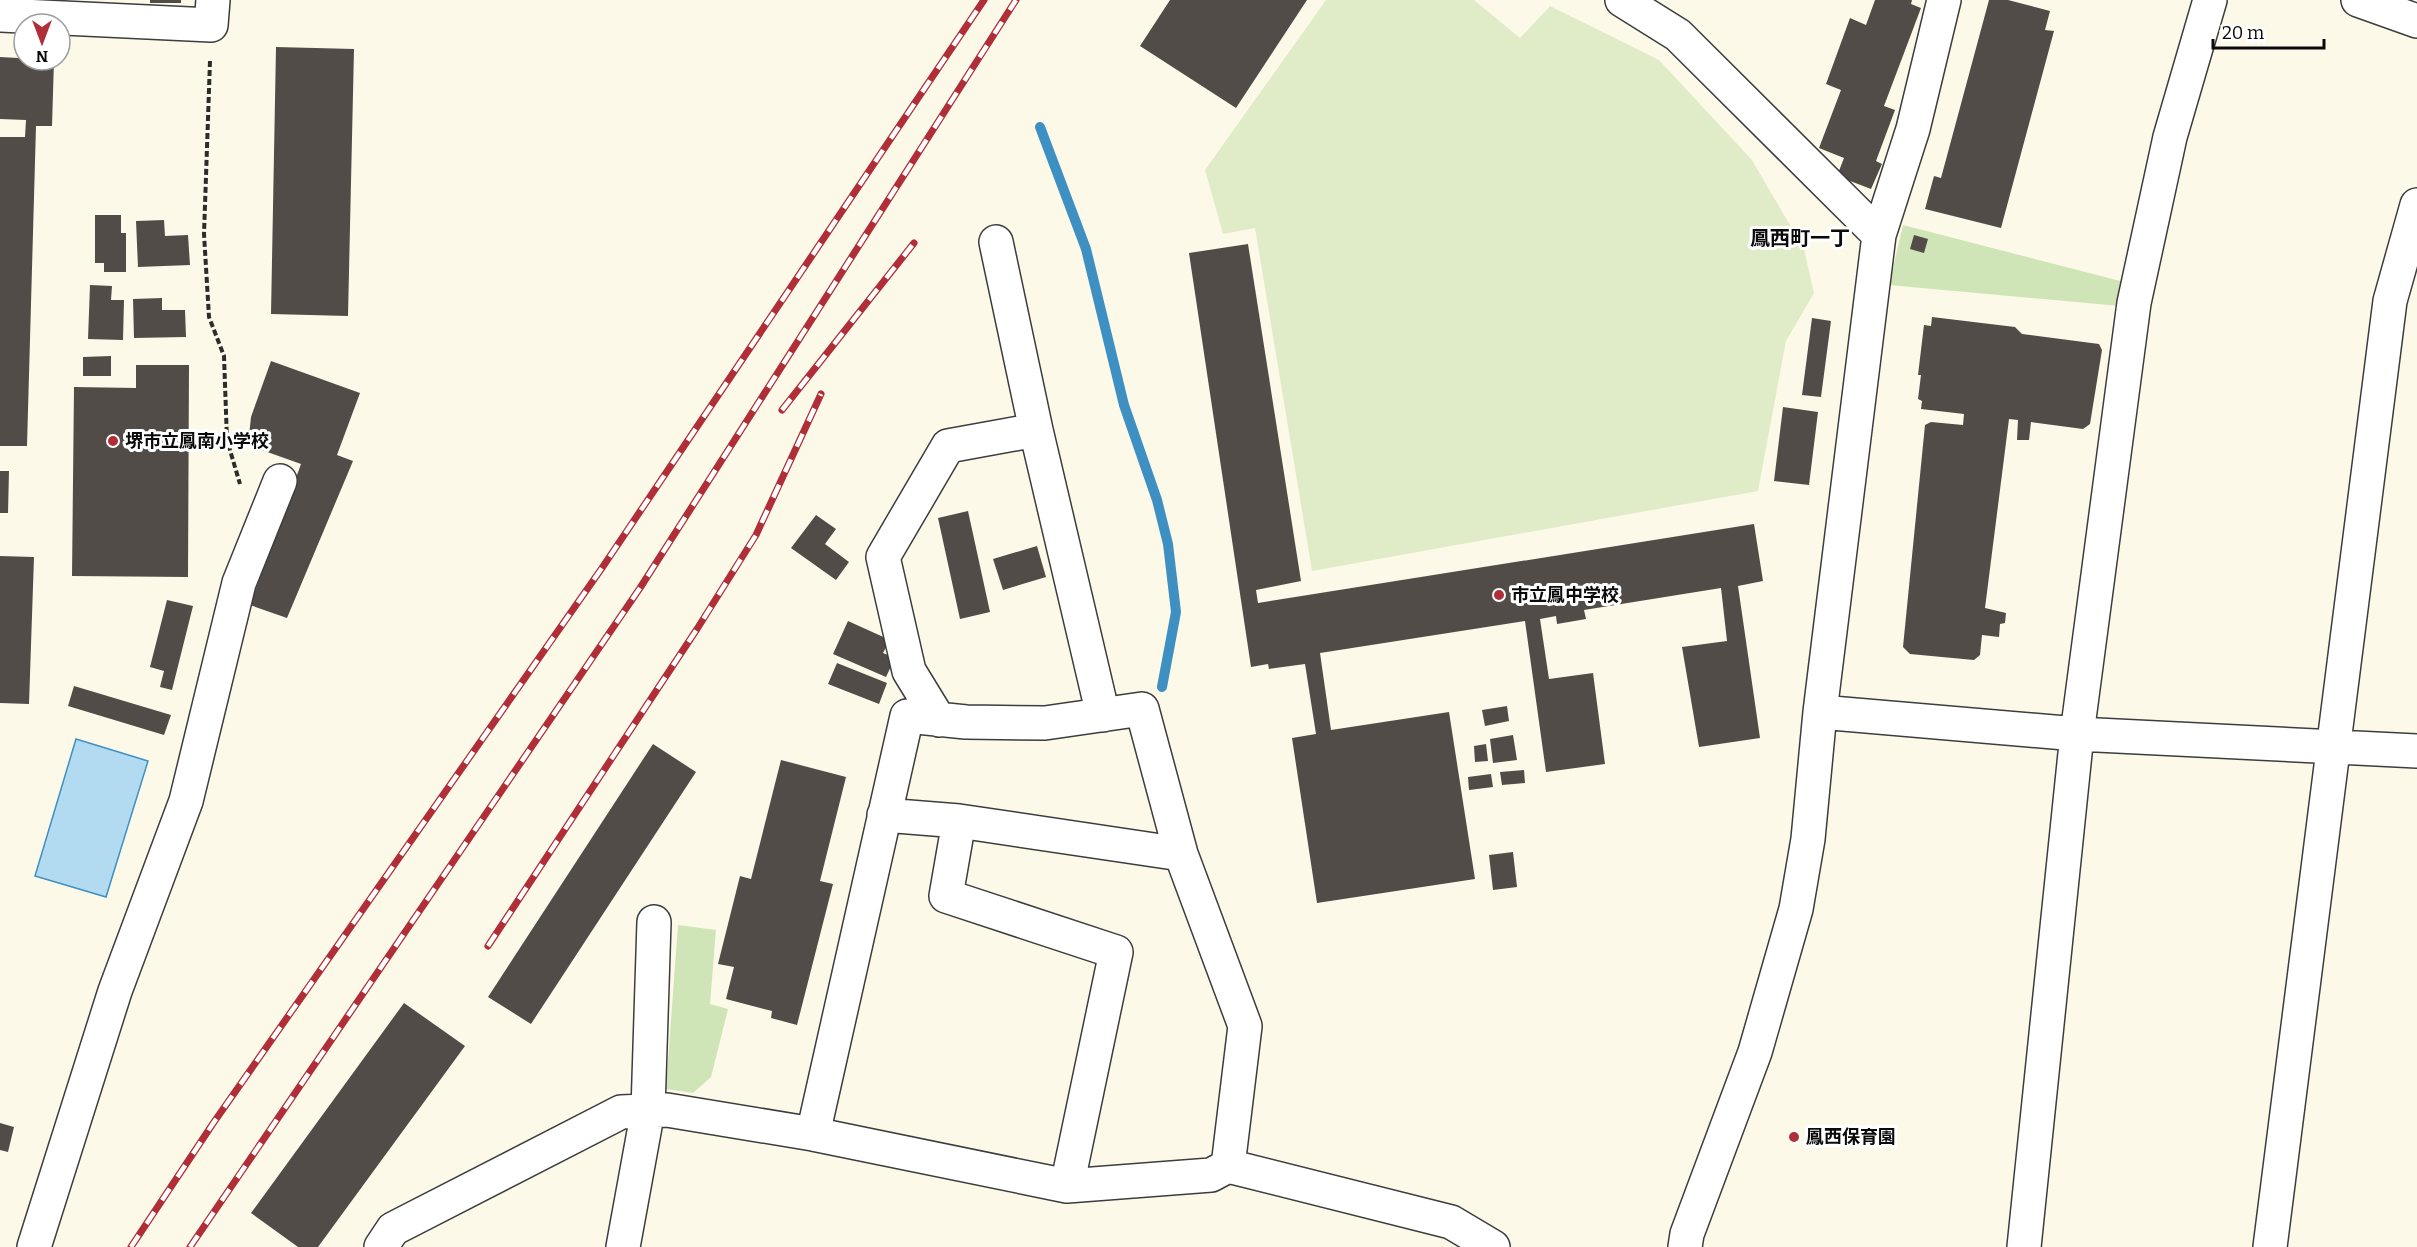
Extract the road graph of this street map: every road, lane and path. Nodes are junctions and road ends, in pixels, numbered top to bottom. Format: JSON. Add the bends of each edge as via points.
{"nodes":[{"id":1,"x":1622,"y":0,"type":"edge"},
{"id":2,"x":1944,"y":0,"type":"edge"},
{"id":3,"x":2210,"y":0,"type":"edge"},
{"id":4,"x":2358,"y":0,"type":"edge"},
{"id":5,"x":212,"y":13,"type":"edge"},
{"id":6,"x":0,"y":15,"type":"edge"},
{"id":7,"x":2417,"y":21,"type":"edge"},
{"id":8,"x":2417,"y":206,"type":"edge"},
{"id":9,"x":1879,"y":235,"type":"junction"},
{"id":10,"x":996,"y":242,"type":"dead end"},
{"id":11,"x":1036,"y":430,"type":"junction"},
{"id":12,"x":280,"y":481,"type":"dead end"},
{"id":13,"x":260,"y":532,"type":"junction"},
{"id":14,"x":1820,"y":712,"type":"junction"},
{"id":15,"x":1103,"y":715,"type":"junction"},
{"id":16,"x":939,"y":720,"type":"junction"},
{"id":17,"x":2077,"y":735,"type":"junction"},
{"id":18,"x":2333,"y":747,"type":"junction"},
{"id":19,"x":2417,"y":751,"type":"edge"},
{"id":20,"x":884,"y":815,"type":"junction"},
{"id":21,"x":958,"y":821,"type":"junction"},
{"id":22,"x":1181,"y":854,"type":"junction"},
{"id":23,"x":654,"y":922,"type":"dead end"},
{"id":24,"x":648,"y":1110,"type":"junction"},
{"id":25,"x":813,"y":1134,"type":"junction"},
{"id":26,"x":1228,"y":1166,"type":"junction"},
{"id":27,"x":1067,"y":1186,"type":"junction"},
{"id":28,"x":1677,"y":1243,"type":"edge"},
{"id":29,"x":34,"y":1247,"type":"edge"},
{"id":30,"x":381,"y":1247,"type":"edge"},
{"id":31,"x":623,"y":1247,"type":"edge"},
{"id":32,"x":1493,"y":1247,"type":"edge"},
{"id":33,"x":2024,"y":1247,"type":"edge"},
{"id":34,"x":2270,"y":1247,"type":"edge"}],
"edges":[{"from":1,"to":9,"type":"street","via":[[1678,35]]},
{"from":2,"to":9,"type":"street","via":[[1913,129]]},
{"from":3,"to":17,"type":"street","via":[[2170,137],[2134,303]]},
{"from":4,"to":7,"type":"street"},
{"from":5,"to":6,"type":"street"},
{"from":5,"to":13,"type":"path","via":[[204,234],[209,317],[224,356],[228,440],[243,494]]},
{"from":8,"to":18,"type":"street","via":[[2391,301]]},
{"from":9,"to":14,"type":"street"},
{"from":10,"to":11,"type":"street"},
{"from":11,"to":15,"type":"street"},
{"from":11,"to":16,"type":"street","via":[[948,446],[883,557],[909,671]]},
{"from":12,"to":13,"type":"street"},
{"from":13,"to":29,"type":"street","via":[[239,583],[186,801],[115,991]]},
{"from":14,"to":17,"type":"street"},
{"from":14,"to":28,"type":"street","via":[[1808,839],[1796,909],[1755,1052]]},
{"from":15,"to":16,"type":"street","via":[[1045,723]]},
{"from":15,"to":22,"type":"street","via":[[1142,709]]},
{"from":16,"to":20,"type":"street","via":[[907,716]]},
{"from":17,"to":18,"type":"street"},
{"from":17,"to":33,"type":"street"},
{"from":18,"to":19,"type":"street"},
{"from":18,"to":34,"type":"street"},
{"from":20,"to":21,"type":"street"},
{"from":20,"to":25,"type":"street"},
{"from":21,"to":22,"type":"street"},
{"from":21,"to":27,"type":"street","via":[[946,896],[1116,952]]},
{"from":22,"to":26,"type":"street","via":[[1245,1026]]},
{"from":23,"to":24,"type":"street"},
{"from":24,"to":25,"type":"street"},
{"from":24,"to":30,"type":"street","via":[[621,1112],[393,1229]]},
{"from":24,"to":31,"type":"street"},
{"from":25,"to":27,"type":"street"},
{"from":26,"to":27,"type":"street","via":[[1211,1175]]},
{"from":26,"to":32,"type":"street","via":[[1451,1222]]}]}
